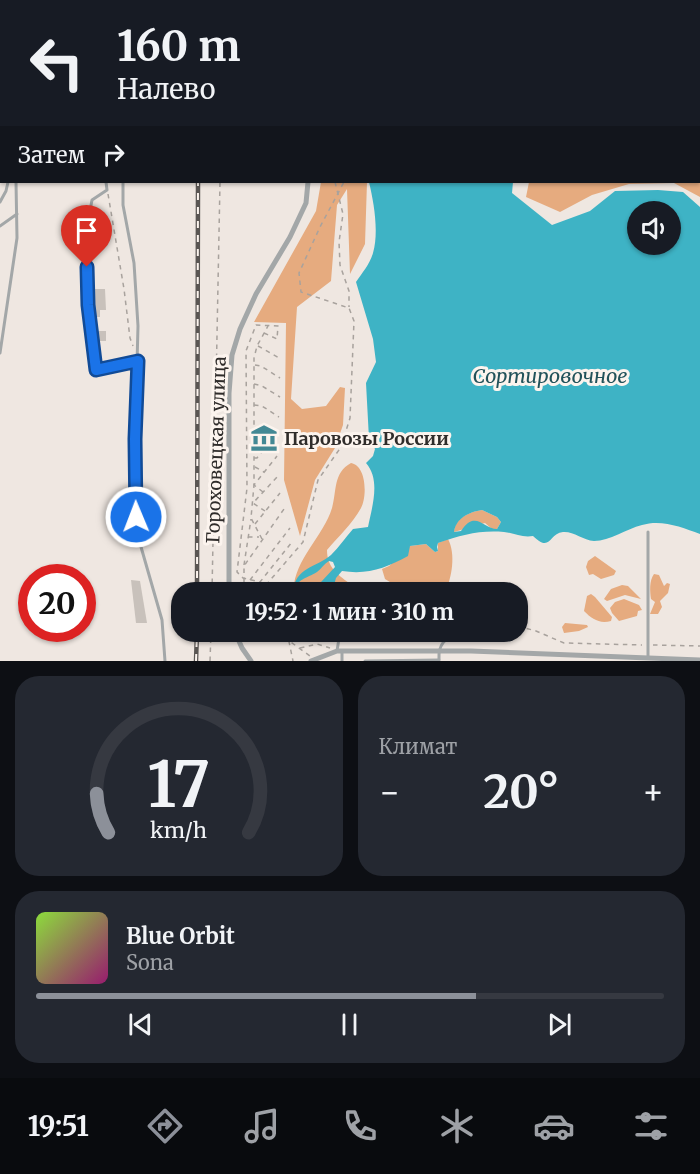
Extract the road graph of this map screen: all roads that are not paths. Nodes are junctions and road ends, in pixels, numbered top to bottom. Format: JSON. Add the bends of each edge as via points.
{"nodes":[{"id":1,"x":8,"y":183,"type":"edge"},
{"id":2,"x":16,"y":183,"type":"edge"},
{"id":3,"x":106,"y":183,"type":"edge"},
{"id":4,"x":123,"y":183,"type":"edge"},
{"id":5,"x":308,"y":183,"type":"edge"},
{"id":6,"x":0,"y":202,"type":"edge"},
{"id":7,"x":17,"y":214,"type":"junction"},
{"id":8,"x":0,"y":226,"type":"edge"},
{"id":9,"x":0,"y":353,"type":"edge"},
{"id":10,"x":138,"y":361,"type":"junction"},
{"id":11,"x":648,"y":532,"type":"dead end"},
{"id":12,"x":229,"y":582,"type":"edge"},
{"id":13,"x":239,"y":642,"type":"edge"},
{"id":14,"x":338,"y":642,"type":"edge"},
{"id":15,"x":443,"y":642,"type":"edge"},
{"id":16,"x":339,"y":651,"type":"junction"},
{"id":17,"x":369,"y":651,"type":"junction"},
{"id":18,"x":438,"y":651,"type":"junction"},
{"id":19,"x":524,"y":653,"type":"junction"},
{"id":20,"x":313,"y":660,"type":"edge"},
{"id":21,"x":648,"y":660,"type":"edge"},
{"id":22,"x":700,"y":660,"type":"edge"},
{"id":23,"x":165,"y":661,"type":"edge"},
{"id":24,"x":251,"y":661,"type":"edge"},
{"id":25,"x":342,"y":661,"type":"edge"},
{"id":26,"x":367,"y":661,"type":"edge"},
{"id":27,"x":439,"y":661,"type":"edge"},
{"id":28,"x":523,"y":661,"type":"edge"}],
"edges":[{"from":1,"to":6,"type":"lane"},
{"from":2,"to":7,"type":"lane"},
{"from":3,"to":10,"type":"lane","via":[[107,190],[92,200],[86,228],[88,305],[96,370]]},
{"from":4,"to":10,"type":"lane","via":[[134,263]]},
{"from":5,"to":12,"type":"street","name":"Гороховецкая улица","via":[[306,203],[256,294],[232,355]]},
{"from":7,"to":8,"type":"lane"},
{"from":7,"to":9,"type":"lane"},
{"from":10,"to":23,"type":"lane","via":[[136,533],[162,620]]},
{"from":11,"to":21,"type":"lane"},
{"from":13,"to":24,"type":"street"},
{"from":14,"to":16,"type":"lane"},
{"from":15,"to":18,"type":"lane"},
{"from":16,"to":17,"type":"street"},
{"from":16,"to":20,"type":"street"},
{"from":16,"to":25,"type":"lane"},
{"from":17,"to":18,"type":"street"},
{"from":17,"to":26,"type":"lane"},
{"from":18,"to":19,"type":"street"},
{"from":18,"to":27,"type":"lane"},
{"from":19,"to":21,"type":"street"},
{"from":19,"to":28,"type":"lane"},
{"from":21,"to":22,"type":"street"},
{"from":26,"to":27,"type":"lane"}]}
